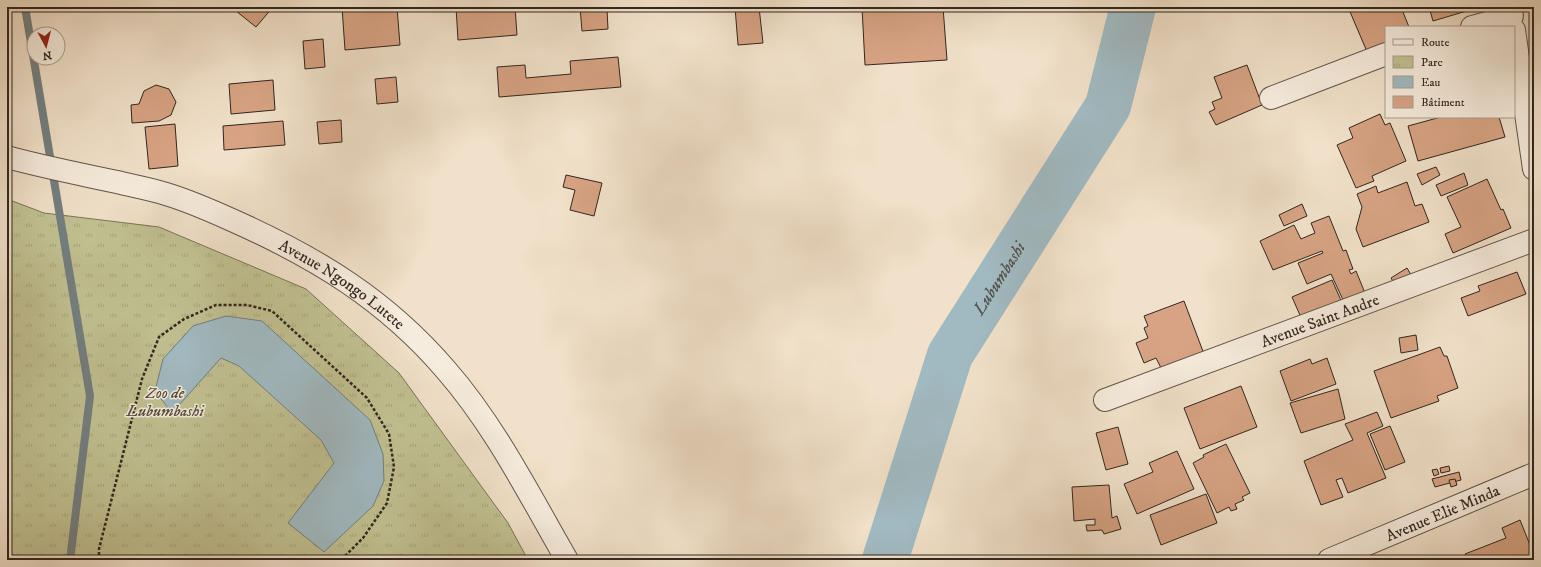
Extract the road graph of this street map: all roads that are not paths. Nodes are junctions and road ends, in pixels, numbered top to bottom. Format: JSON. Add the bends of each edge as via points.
{"nodes":[{"id":1,"x":1513,"y":20,"type":"edge"},
{"id":2,"x":1478,"y":26,"type":"edge"},
{"id":3,"x":1515,"y":34,"type":"edge"},
{"id":4,"x":1385,"y":54,"type":"edge"},
{"id":5,"x":1270,"y":98,"type":"dead end"},
{"id":6,"x":16,"y":159,"type":"edge"},
{"id":7,"x":1534,"y":169,"type":"edge"},
{"id":8,"x":1534,"y":240,"type":"edge"},
{"id":9,"x":1105,"y":400,"type":"dead end"},
{"id":10,"x":1534,"y":474,"type":"edge"},
{"id":11,"x":567,"y":560,"type":"edge"},
{"id":12,"x":1329,"y":560,"type":"edge"}],
"edges":[{"from":1,"to":2,"type":"street"},
{"from":3,"to":7,"type":"street"},
{"from":4,"to":5,"type":"street"},
{"from":6,"to":11,"type":"street","name":"Avenue Ngongo Lutete","via":[[166,194],[218,214],[276,240],[330,270],[364,293],[393,316],[446,370],[473,405],[502,448]]},
{"from":8,"to":9,"type":"street","name":"Avenue Saint Andre"},
{"from":10,"to":12,"type":"street","name":"Avenue Elie Minda"}]}
